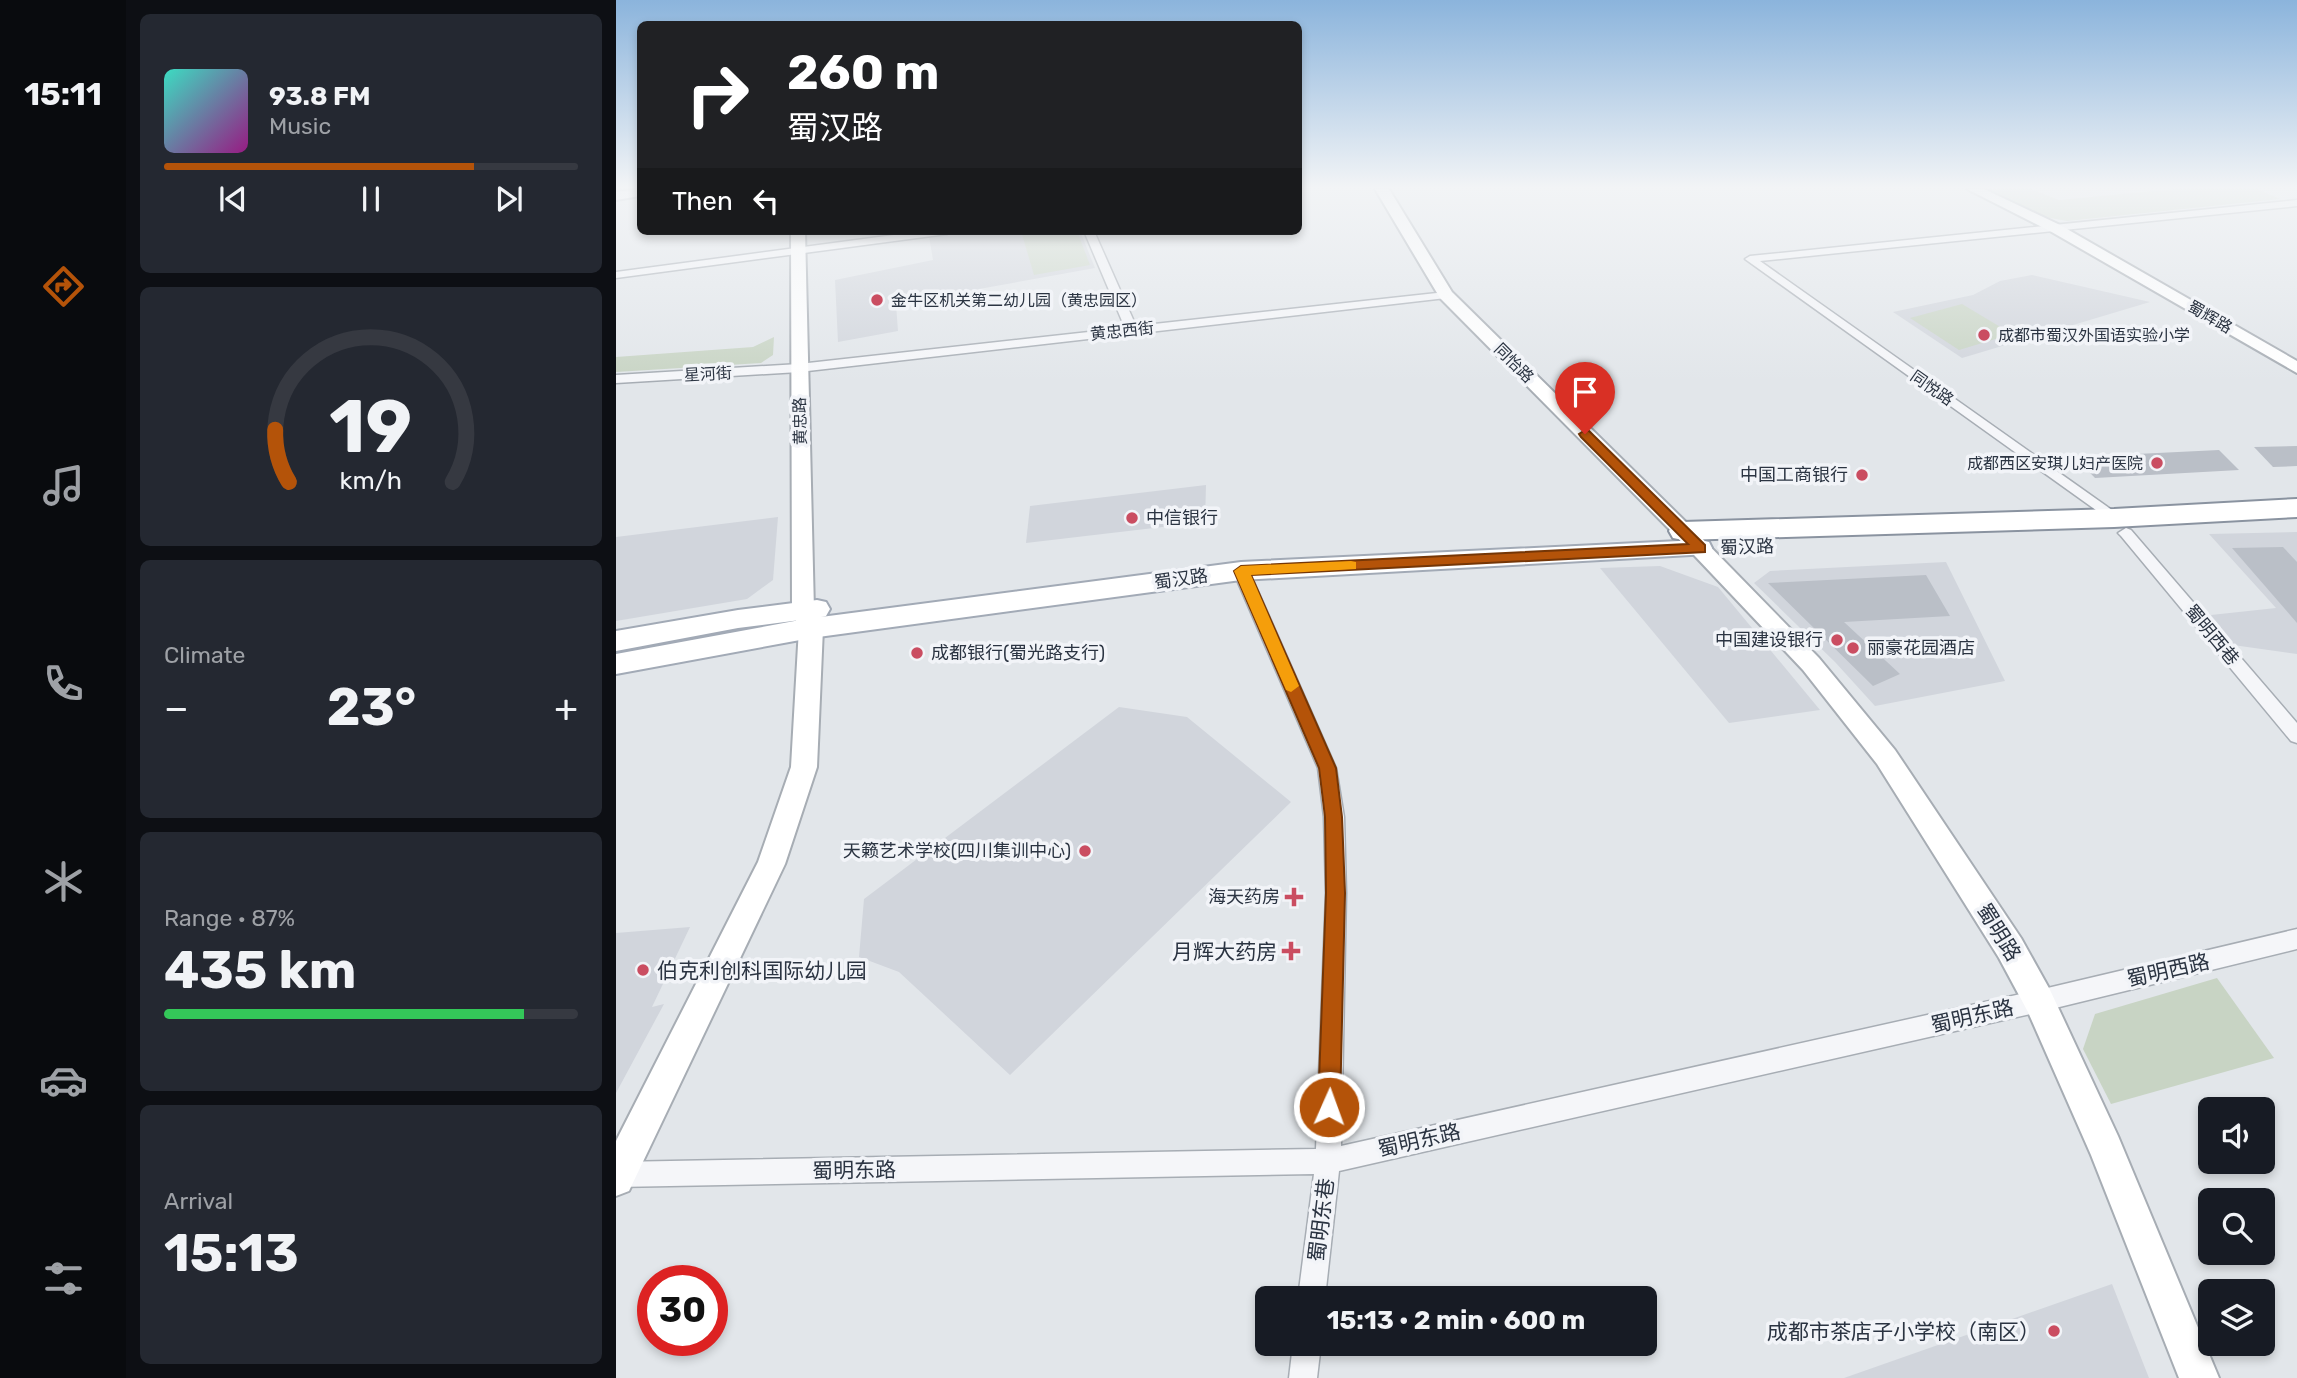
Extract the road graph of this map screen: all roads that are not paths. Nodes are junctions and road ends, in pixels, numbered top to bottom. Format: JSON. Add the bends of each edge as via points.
{"nodes":[{"id":1,"x":781,"y":253,"type":"edge"},
{"id":2,"x":799,"y":253,"type":"edge"},
{"id":3,"x":1098,"y":253,"type":"edge"},
{"id":4,"x":1421,"y":253,"type":"edge"},
{"id":5,"x":1806,"y":253,"type":"edge"},
{"id":6,"x":2099,"y":253,"type":"edge"},
{"id":7,"x":616,"y":275,"type":"edge"},
{"id":8,"x":1446,"y":295,"type":"junction"},
{"id":9,"x":1131,"y":330,"type":"junction"},
{"id":10,"x":799,"y":368,"type":"junction"},
{"id":11,"x":2297,"y":368,"type":"edge"},
{"id":12,"x":616,"y":379,"type":"edge"},
{"id":13,"x":2297,"y":508,"type":"edge"},
{"id":14,"x":2297,"y":524,"type":"edge"},
{"id":15,"x":2120,"y":526,"type":"junction"},
{"id":16,"x":1692,"y":540,"type":"junction"},
{"id":17,"x":1241,"y":571,"type":"junction"},
{"id":18,"x":807,"y":620,"type":"junction"},
{"id":19,"x":616,"y":642,"type":"edge"},
{"id":20,"x":616,"y":664,"type":"edge"},
{"id":21,"x":2297,"y":736,"type":"edge"},
{"id":22,"x":2297,"y":939,"type":"edge"},
{"id":23,"x":2039,"y":1001,"type":"junction"},
{"id":24,"x":1328,"y":1161,"type":"junction"},
{"id":25,"x":617,"y":1176,"type":"edge"},
{"id":26,"x":1313,"y":1286,"type":"edge"},
{"id":27,"x":1306,"y":1356,"type":"edge"},
{"id":28,"x":1303,"y":1378,"type":"edge"},
{"id":29,"x":2199,"y":1378,"type":"edge"}],
"edges":[{"from":1,"to":7,"type":"street"},
{"from":2,"to":10,"type":"street","name":"黄忠路"},
{"from":3,"to":9,"type":"street"},
{"from":4,"to":8,"type":"street","name":"同怡路"},
{"from":5,"to":15,"type":"street","name":"同悦路","via":[[1750,259]]},
{"from":6,"to":11,"type":"street","name":"蜀辉路"},
{"from":8,"to":9,"type":"street","name":"黄忠西街"},
{"from":8,"to":16,"type":"street","name":"同怡路"},
{"from":9,"to":10,"type":"street","name":"黄忠西街"},
{"from":10,"to":12,"type":"street","name":"星河街"},
{"from":10,"to":18,"type":"street","name":"黄忠路"},
{"from":13,"to":15,"type":"highway","name":"蜀汉路"},
{"from":14,"to":15,"type":"highway","name":"蜀汉路"},
{"from":15,"to":16,"type":"highway","name":"蜀汉路"},
{"from":15,"to":21,"type":"street","name":"蜀明西巷"},
{"from":16,"to":17,"type":"main road","name":"蜀汉路"},
{"from":16,"to":18,"type":"main road","name":"蜀汉路","via":[[1239,552]]},
{"from":16,"to":23,"type":"street","name":"蜀明路","via":[[1811,664],[1886,757],[2010,948]]},
{"from":17,"to":18,"type":"main road","name":"蜀汉路"},
{"from":17,"to":24,"type":"street","name":"蜀明东巷","via":[[1327,768],[1336,893]]},
{"from":18,"to":19,"type":"main road","name":"蜀汉路","via":[[738,620]]},
{"from":18,"to":20,"type":"main road","name":"蜀汉路"},
{"from":18,"to":25,"type":"street","name":"黄忠路","via":[[804,766],[771,864]]},
{"from":22,"to":23,"type":"street","name":"蜀明西路"},
{"from":23,"to":24,"type":"street","name":"蜀明东路"},
{"from":23,"to":29,"type":"street","name":"蜀明路","via":[[2106,1148]]},
{"from":24,"to":25,"type":"street","name":"蜀明东路"},
{"from":24,"to":26,"type":"street","name":"蜀明东巷"},
{"from":27,"to":28,"type":"street"}]}
